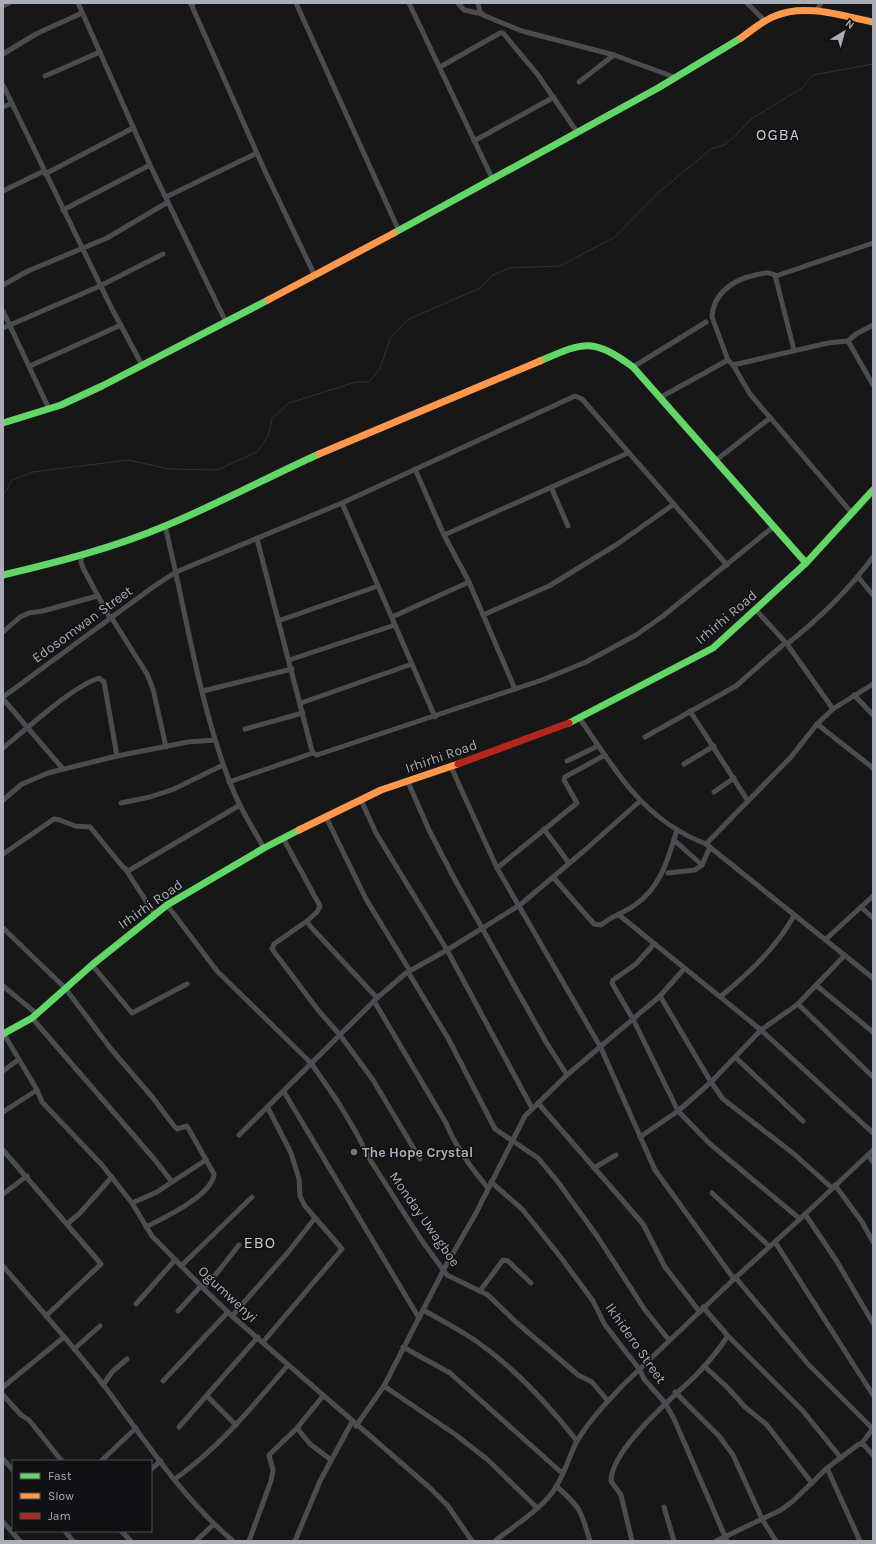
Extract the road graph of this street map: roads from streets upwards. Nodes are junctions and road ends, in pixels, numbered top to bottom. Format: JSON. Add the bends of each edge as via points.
{"nodes":[{"id":1,"x":9,"y":3,"type":"edge"},
{"id":2,"x":78,"y":3,"type":"edge"},
{"id":3,"x":194,"y":3,"type":"edge"},
{"id":4,"x":296,"y":3,"type":"edge"},
{"id":5,"x":409,"y":3,"type":"edge"},
{"id":6,"x":458,"y":3,"type":"edge"},
{"id":7,"x":747,"y":3,"type":"edge"},
{"id":8,"x":822,"y":3,"type":"edge"},
{"id":9,"x":479,"y":4,"type":"edge"},
{"id":10,"x":3,"y":6,"type":"edge"},
{"id":11,"x":816,"y":12,"type":"junction"},
{"id":12,"x":82,"y":13,"type":"junction"},
{"id":13,"x":482,"y":14,"type":"junction"},
{"id":14,"x":764,"y":20,"type":"junction"},
{"id":15,"x":873,"y":22,"type":"edge"},
{"id":16,"x":100,"y":52,"type":"junction"},
{"id":17,"x":3,"y":54,"type":"edge"},
{"id":18,"x":614,"y":55,"type":"junction"},
{"id":19,"x":440,"y":67,"type":"junction"},
{"id":20,"x":45,"y":76,"type":"dead end"},
{"id":21,"x":674,"y":77,"type":"junction"},
{"id":22,"x":579,"y":82,"type":"dead end"},
{"id":23,"x":3,"y":85,"type":"edge"},
{"id":24,"x":554,"y":97,"type":"junction"},
{"id":25,"x":12,"y":104,"type":"junction"},
{"id":26,"x":3,"y":107,"type":"edge"},
{"id":27,"x":133,"y":128,"type":"junction"},
{"id":28,"x":577,"y":132,"type":"junction"},
{"id":29,"x":474,"y":141,"type":"junction"},
{"id":30,"x":257,"y":153,"type":"junction"},
{"id":31,"x":150,"y":165,"type":"junction"},
{"id":32,"x":44,"y":173,"type":"junction"},
{"id":33,"x":492,"y":178,"type":"junction"},
{"id":34,"x":3,"y":191,"type":"edge"},
{"id":35,"x":167,"y":200,"type":"junction"},
{"id":36,"x":64,"y":210,"type":"junction"},
{"id":37,"x":399,"y":231,"type":"junction"},
{"id":38,"x":873,"y":243,"type":"edge"},
{"id":39,"x":82,"y":248,"type":"junction"},
{"id":40,"x":163,"y":254,"type":"dead end"},
{"id":41,"x":775,"y":275,"type":"junction"},
{"id":42,"x":315,"y":276,"type":"junction"},
{"id":43,"x":3,"y":285,"type":"edge"},
{"id":44,"x":100,"y":286,"type":"junction"},
{"id":45,"x":3,"y":311,"type":"edge"},
{"id":46,"x":226,"y":322,"type":"junction"},
{"id":47,"x":706,"y":322,"type":"dead end"},
{"id":48,"x":120,"y":325,"type":"junction"},
{"id":49,"x":873,"y":325,"type":"edge"},
{"id":50,"x":9,"y":326,"type":"junction"},
{"id":51,"x":3,"y":328,"type":"edge"},
{"id":52,"x":848,"y":341,"type":"junction"},
{"id":53,"x":794,"y":350,"type":"junction"},
{"id":54,"x":728,"y":360,"type":"junction"},
{"id":55,"x":142,"y":365,"type":"junction"},
{"id":56,"x":733,"y":365,"type":"junction"},
{"id":57,"x":30,"y":366,"type":"junction"},
{"id":58,"x":633,"y":367,"type":"junction"},
{"id":59,"x":873,"y":385,"type":"edge"},
{"id":60,"x":661,"y":397,"type":"junction"},
{"id":61,"x":49,"y":408,"type":"junction"},
{"id":62,"x":770,"y":418,"type":"junction"},
{"id":63,"x":3,"y":423,"type":"edge"},
{"id":64,"x":628,"y":453,"type":"junction"},
{"id":65,"x":716,"y":461,"type":"junction"},
{"id":66,"x":415,"y":469,"type":"junction"},
{"id":67,"x":551,"y":487,"type":"junction"},
{"id":68,"x":873,"y":490,"type":"edge"},
{"id":69,"x":342,"y":503,"type":"junction"},
{"id":70,"x":674,"y":504,"type":"junction"},
{"id":71,"x":851,"y":512,"type":"junction"},
{"id":72,"x":165,"y":526,"type":"junction"},
{"id":73,"x":568,"y":526,"type":"dead end"},
{"id":74,"x":773,"y":527,"type":"junction"},
{"id":75,"x":444,"y":535,"type":"junction"},
{"id":76,"x":257,"y":538,"type":"junction"},
{"id":77,"x":82,"y":554,"type":"junction"},
{"id":78,"x":873,"y":557,"type":"edge"},
{"id":79,"x":806,"y":563,"type":"junction"},
{"id":80,"x":727,"y":565,"type":"junction"},
{"id":81,"x":176,"y":572,"type":"junction"},
{"id":82,"x":3,"y":575,"type":"edge"},
{"id":83,"x":858,"y":577,"type":"junction"},
{"id":84,"x":468,"y":582,"type":"junction"},
{"id":85,"x":378,"y":586,"type":"junction"},
{"id":86,"x":873,"y":595,"type":"edge"},
{"id":87,"x":98,"y":596,"type":"junction"},
{"id":88,"x":756,"y":610,"type":"junction"},
{"id":89,"x":483,"y":615,"type":"junction"},
{"id":90,"x":111,"y":618,"type":"junction"},
{"id":91,"x":392,"y":618,"type":"junction"},
{"id":92,"x":278,"y":622,"type":"junction"},
{"id":93,"x":395,"y":625,"type":"junction"},
{"id":94,"x":3,"y":632,"type":"edge"},
{"id":95,"x":786,"y":644,"type":"junction"},
{"id":96,"x":289,"y":660,"type":"junction"},
{"id":97,"x":412,"y":664,"type":"junction"},
{"id":98,"x":292,"y":669,"type":"junction"},
{"id":99,"x":873,"y":684,"type":"edge"},
{"id":100,"x":515,"y":689,"type":"junction"},
{"id":101,"x":203,"y":691,"type":"junction"},
{"id":102,"x":854,"y":695,"type":"junction"},
{"id":103,"x":3,"y":698,"type":"edge"},
{"id":104,"x":301,"y":703,"type":"junction"},
{"id":105,"x":833,"y":709,"type":"junction"},
{"id":106,"x":690,"y":711,"type":"junction"},
{"id":107,"x":303,"y":713,"type":"junction"},
{"id":108,"x":873,"y":715,"type":"edge"},
{"id":109,"x":435,"y":717,"type":"junction"},
{"id":110,"x":580,"y":720,"type":"junction"},
{"id":111,"x":817,"y":724,"type":"junction"},
{"id":112,"x":28,"y":728,"type":"junction"},
{"id":113,"x":245,"y":729,"type":"dead end"},
{"id":114,"x":645,"y":737,"type":"dead end"},
{"id":115,"x":215,"y":740,"type":"junction"},
{"id":116,"x":166,"y":746,"type":"junction"},
{"id":117,"x":598,"y":746,"type":"junction"},
{"id":118,"x":714,"y":746,"type":"junction"},
{"id":119,"x":3,"y":748,"type":"edge"},
{"id":120,"x":314,"y":753,"type":"junction"},
{"id":121,"x":605,"y":755,"type":"junction"},
{"id":122,"x":117,"y":756,"type":"junction"},
{"id":123,"x":567,"y":761,"type":"dead end"},
{"id":124,"x":684,"y":764,"type":"dead end"},
{"id":125,"x":223,"y":765,"type":"junction"},
{"id":126,"x":451,"y":767,"type":"junction"},
{"id":127,"x":873,"y":768,"type":"edge"},
{"id":128,"x":63,"y":769,"type":"junction"},
{"id":129,"x":734,"y":778,"type":"junction"},
{"id":130,"x":229,"y":782,"type":"junction"},
{"id":131,"x":408,"y":782,"type":"junction"},
{"id":132,"x":714,"y":792,"type":"dead end"},
{"id":133,"x":3,"y":800,"type":"edge"},
{"id":134,"x":360,"y":800,"type":"junction"},
{"id":135,"x":640,"y":800,"type":"junction"},
{"id":136,"x":748,"y":801,"type":"junction"},
{"id":137,"x":121,"y":803,"type":"dead end"},
{"id":138,"x":240,"y":805,"type":"junction"},
{"id":139,"x":326,"y":817,"type":"junction"},
{"id":140,"x":544,"y":829,"type":"junction"},
{"id":141,"x":677,"y":830,"type":"junction"},
{"id":142,"x":283,"y":838,"type":"junction"},
{"id":143,"x":674,"y":840,"type":"junction"},
{"id":144,"x":708,"y":845,"type":"junction"},
{"id":145,"x":264,"y":848,"type":"junction"},
{"id":146,"x":3,"y":854,"type":"edge"},
{"id":147,"x":569,"y":863,"type":"junction"},
{"id":148,"x":702,"y":865,"type":"junction"},
{"id":149,"x":498,"y":868,"type":"junction"},
{"id":150,"x":126,"y":870,"type":"junction"},
{"id":151,"x":668,"y":873,"type":"dead end"},
{"id":152,"x":553,"y":877,"type":"junction"},
{"id":153,"x":873,"y":896,"type":"edge"},
{"id":154,"x":167,"y":905,"type":"junction"},
{"id":155,"x":520,"y":905,"type":"junction"},
{"id":156,"x":861,"y":907,"type":"junction"},
{"id":157,"x":155,"y":915,"type":"junction"},
{"id":158,"x":619,"y":915,"type":"junction"},
{"id":159,"x":794,"y":916,"type":"junction"},
{"id":160,"x":873,"y":918,"type":"edge"},
{"id":161,"x":307,"y":921,"type":"junction"},
{"id":162,"x":483,"y":927,"type":"junction"},
{"id":163,"x":3,"y":928,"type":"edge"},
{"id":164,"x":826,"y":938,"type":"junction"},
{"id":165,"x":654,"y":944,"type":"junction"},
{"id":166,"x":447,"y":950,"type":"junction"},
{"id":167,"x":845,"y":955,"type":"junction"},
{"id":168,"x":92,"y":965,"type":"junction"},
{"id":169,"x":684,"y":969,"type":"junction"},
{"id":170,"x":409,"y":971,"type":"junction"},
{"id":171,"x":873,"y":978,"type":"edge"},
{"id":172,"x":187,"y":984,"type":"dead end"},
{"id":173,"x":3,"y":986,"type":"edge"},
{"id":174,"x":817,"y":986,"type":"junction"},
{"id":175,"x":65,"y":988,"type":"junction"},
{"id":176,"x":660,"y":996,"type":"junction"},
{"id":177,"x":720,"y":997,"type":"junction"},
{"id":178,"x":375,"y":999,"type":"junction"},
{"id":179,"x":798,"y":1004,"type":"junction"},
{"id":180,"x":34,"y":1016,"type":"junction"},
{"id":181,"x":633,"y":1019,"type":"junction"},
{"id":182,"x":761,"y":1030,"type":"junction"},
{"id":183,"x":873,"y":1032,"type":"edge"},
{"id":184,"x":4,"y":1034,"type":"edge"},
{"id":185,"x":340,"y":1035,"type":"junction"},
{"id":186,"x":601,"y":1048,"type":"junction"},
{"id":187,"x":735,"y":1057,"type":"junction"},
{"id":188,"x":18,"y":1060,"type":"junction"},
{"id":189,"x":311,"y":1063,"type":"junction"},
{"id":190,"x":3,"y":1071,"type":"edge"},
{"id":191,"x":567,"y":1075,"type":"junction"},
{"id":192,"x":873,"y":1077,"type":"edge"},
{"id":193,"x":711,"y":1082,"type":"junction"},
{"id":194,"x":37,"y":1090,"type":"junction"},
{"id":195,"x":284,"y":1092,"type":"junction"},
{"id":196,"x":538,"y":1103,"type":"junction"},
{"id":197,"x":268,"y":1108,"type":"junction"},
{"id":198,"x":532,"y":1108,"type":"junction"},
{"id":199,"x":3,"y":1112,"type":"edge"},
{"id":200,"x":678,"y":1112,"type":"junction"},
{"id":201,"x":803,"y":1121,"type":"dead end"},
{"id":202,"x":873,"y":1133,"type":"edge"},
{"id":203,"x":239,"y":1135,"type":"dead end"},
{"id":204,"x":640,"y":1137,"type":"junction"},
{"id":205,"x":512,"y":1142,"type":"junction"},
{"id":206,"x":3,"y":1150,"type":"edge"},
{"id":207,"x":873,"y":1150,"type":"edge"},
{"id":208,"x":616,"y":1154,"type":"dead end"},
{"id":209,"x":868,"y":1155,"type":"junction"},
{"id":210,"x":420,"y":1159,"type":"dead end"},
{"id":211,"x":206,"y":1160,"type":"junction"},
{"id":212,"x":873,"y":1162,"type":"edge"},
{"id":213,"x":594,"y":1168,"type":"junction"},
{"id":214,"x":27,"y":1176,"type":"junction"},
{"id":215,"x":112,"y":1177,"type":"junction"},
{"id":216,"x":172,"y":1182,"type":"junction"},
{"id":217,"x":491,"y":1182,"type":"junction"},
{"id":218,"x":834,"y":1187,"type":"junction"},
{"id":219,"x":488,"y":1188,"type":"junction"},
{"id":220,"x":712,"y":1193,"type":"dead end"},
{"id":221,"x":3,"y":1194,"type":"edge"},
{"id":222,"x":252,"y":1196,"type":"dead end"},
{"id":223,"x":132,"y":1203,"type":"junction"},
{"id":224,"x":805,"y":1214,"type":"junction"},
{"id":225,"x":315,"y":1218,"type":"junction"},
{"id":226,"x":800,"y":1220,"type":"junction"},
{"id":227,"x":67,"y":1224,"type":"junction"},
{"id":228,"x":146,"y":1227,"type":"junction"},
{"id":229,"x":775,"y":1242,"type":"junction"},
{"id":230,"x":873,"y":1242,"type":"edge"},
{"id":231,"x":239,"y":1245,"type":"dead end"},
{"id":232,"x":769,"y":1246,"type":"junction"},
{"id":233,"x":175,"y":1260,"type":"junction"},
{"id":234,"x":3,"y":1266,"type":"edge"},
{"id":235,"x":181,"y":1266,"type":"junction"},
{"id":236,"x":444,"y":1269,"type":"junction"},
{"id":237,"x":734,"y":1278,"type":"junction"},
{"id":238,"x":531,"y":1283,"type":"dead end"},
{"id":239,"x":202,"y":1287,"type":"junction"},
{"id":240,"x":480,"y":1291,"type":"junction"},
{"id":241,"x":136,"y":1304,"type":"dead end"},
{"id":242,"x":701,"y":1309,"type":"junction"},
{"id":243,"x":423,"y":1310,"type":"junction"},
{"id":244,"x":178,"y":1311,"type":"dead end"},
{"id":245,"x":230,"y":1314,"type":"junction"},
{"id":246,"x":46,"y":1316,"type":"junction"},
{"id":247,"x":418,"y":1318,"type":"junction"},
{"id":248,"x":873,"y":1324,"type":"edge"},
{"id":249,"x":100,"y":1326,"type":"dead end"},
{"id":250,"x":728,"y":1336,"type":"junction"},
{"id":251,"x":64,"y":1337,"type":"junction"},
{"id":252,"x":258,"y":1337,"type":"junction"},
{"id":253,"x":668,"y":1340,"type":"junction"},
{"id":254,"x":263,"y":1342,"type":"junction"},
{"id":255,"x":403,"y":1347,"type":"junction"},
{"id":256,"x":74,"y":1348,"type":"junction"},
{"id":257,"x":127,"y":1359,"type":"dead end"},
{"id":258,"x":288,"y":1365,"type":"junction"},
{"id":259,"x":704,"y":1366,"type":"junction"},
{"id":260,"x":640,"y":1370,"type":"junction"},
{"id":261,"x":163,"y":1381,"type":"dead end"},
{"id":262,"x":103,"y":1385,"type":"junction"},
{"id":263,"x":384,"y":1386,"type":"junction"},
{"id":264,"x":3,"y":1387,"type":"edge"},
{"id":265,"x":676,"y":1392,"type":"junction"},
{"id":266,"x":3,"y":1395,"type":"edge"},
{"id":267,"x":873,"y":1395,"type":"edge"},
{"id":268,"x":207,"y":1396,"type":"junction"},
{"id":269,"x":323,"y":1396,"type":"junction"},
{"id":270,"x":608,"y":1401,"type":"junction"},
{"id":271,"x":665,"y":1403,"type":"junction"},
{"id":272,"x":354,"y":1424,"type":"junction"},
{"id":273,"x":236,"y":1425,"type":"junction"},
{"id":274,"x":179,"y":1427,"type":"dead end"},
{"id":275,"x":136,"y":1428,"type":"junction"},
{"id":276,"x":297,"y":1428,"type":"junction"},
{"id":277,"x":578,"y":1441,"type":"junction"},
{"id":278,"x":861,"y":1444,"type":"junction"},
{"id":279,"x":873,"y":1455,"type":"edge"},
{"id":280,"x":841,"y":1458,"type":"junction"},
{"id":281,"x":3,"y":1459,"type":"edge"},
{"id":282,"x":61,"y":1460,"type":"edge"},
{"id":283,"x":102,"y":1460,"type":"edge"},
{"id":284,"x":161,"y":1460,"type":"junction"},
{"id":285,"x":331,"y":1460,"type":"junction"},
{"id":286,"x":827,"y":1468,"type":"junction"},
{"id":287,"x":12,"y":1469,"type":"edge"},
{"id":288,"x":152,"y":1469,"type":"edge"},
{"id":289,"x":563,"y":1474,"type":"junction"},
{"id":290,"x":175,"y":1479,"type":"junction"},
{"id":291,"x":812,"y":1482,"type":"junction"},
{"id":292,"x":556,"y":1486,"type":"junction"},
{"id":293,"x":664,"y":1507,"type":"dead end"},
{"id":294,"x":537,"y":1508,"type":"junction"},
{"id":295,"x":762,"y":1519,"type":"junction"},
{"id":296,"x":3,"y":1522,"type":"edge"},
{"id":297,"x":213,"y":1524,"type":"junction"},
{"id":298,"x":66,"y":1532,"type":"edge"},
{"id":299,"x":122,"y":1532,"type":"edge"},
{"id":300,"x":726,"y":1539,"type":"edge"},
{"id":301,"x":20,"y":1541,"type":"edge"},
{"id":302,"x":74,"y":1541,"type":"edge"},
{"id":303,"x":131,"y":1541,"type":"edge"},
{"id":304,"x":196,"y":1541,"type":"edge"},
{"id":305,"x":233,"y":1541,"type":"edge"},
{"id":306,"x":249,"y":1541,"type":"edge"},
{"id":307,"x":296,"y":1541,"type":"edge"},
{"id":308,"x":472,"y":1541,"type":"edge"},
{"id":309,"x":495,"y":1541,"type":"edge"},
{"id":310,"x":590,"y":1541,"type":"edge"},
{"id":311,"x":632,"y":1541,"type":"edge"},
{"id":312,"x":674,"y":1541,"type":"edge"},
{"id":313,"x":716,"y":1541,"type":"edge"},
{"id":314,"x":776,"y":1541,"type":"edge"},
{"id":315,"x":860,"y":1541,"type":"edge"}],
"edges":[{"from":1,"to":10,"type":"street"},
{"from":2,"to":12,"type":"street"},
{"from":3,"to":30,"type":"street","via":[[191,4]]},
{"from":4,"to":37,"type":"street"},
{"from":5,"to":19,"type":"street"},
{"from":6,"to":13,"type":"street","via":[[464,10]]},
{"from":7,"to":14,"type":"street"},
{"from":8,"to":11,"type":"street"},
{"from":9,"to":13,"type":"street"},
{"from":11,"to":14,"type":"street","via":[[789,13]]},
{"from":11,"to":15,"type":"street"},
{"from":12,"to":16,"type":"street"},
{"from":12,"to":17,"type":"street","via":[[36,34]]},
{"from":13,"to":18,"type":"street","via":[[522,31]]},
{"from":14,"to":21,"type":"street","via":[[742,37]]},
{"from":16,"to":20,"type":"street"},
{"from":16,"to":27,"type":"street"},
{"from":18,"to":21,"type":"street"},
{"from":18,"to":22,"type":"street"},
{"from":19,"to":24,"type":"street","via":[[503,33]]},
{"from":19,"to":29,"type":"street"},
{"from":21,"to":28,"type":"street"},
{"from":23,"to":25,"type":"street"},
{"from":24,"to":28,"type":"street"},
{"from":24,"to":29,"type":"street"},
{"from":25,"to":26,"type":"street"},
{"from":25,"to":32,"type":"street"},
{"from":27,"to":31,"type":"street"},
{"from":27,"to":32,"type":"street"},
{"from":28,"to":33,"type":"street"},
{"from":29,"to":33,"type":"street"},
{"from":30,"to":35,"type":"street"},
{"from":30,"to":42,"type":"street"},
{"from":31,"to":35,"type":"street"},
{"from":31,"to":36,"type":"street"},
{"from":32,"to":34,"type":"street"},
{"from":32,"to":36,"type":"street"},
{"from":33,"to":37,"type":"street"},
{"from":35,"to":39,"type":"street","via":[[107,238]]},
{"from":35,"to":46,"type":"street"},
{"from":36,"to":39,"type":"street"},
{"from":37,"to":42,"type":"street"},
{"from":38,"to":41,"type":"street"},
{"from":39,"to":43,"type":"street","via":[[28,271]]},
{"from":39,"to":44,"type":"street"},
{"from":40,"to":44,"type":"street"},
{"from":41,"to":53,"type":"street"},
{"from":41,"to":54,"type":"street","via":[[769,272],[743,277],[731,283],[718,299],[712,310],[712,317]]},
{"from":42,"to":46,"type":"street"},
{"from":44,"to":48,"type":"street"},
{"from":44,"to":50,"type":"street"},
{"from":45,"to":50,"type":"street"},
{"from":46,"to":55,"type":"street"},
{"from":47,"to":58,"type":"street"},
{"from":48,"to":55,"type":"street"},
{"from":48,"to":57,"type":"street"},
{"from":49,"to":52,"type":"street"},
{"from":50,"to":51,"type":"street"},
{"from":50,"to":57,"type":"street"},
{"from":52,"to":53,"type":"street"},
{"from":52,"to":59,"type":"street"},
{"from":53,"to":56,"type":"street"},
{"from":54,"to":56,"type":"street"},
{"from":54,"to":60,"type":"street"},
{"from":55,"to":61,"type":"street","via":[[102,386]]},
{"from":56,"to":62,"type":"street","via":[[750,394]]},
{"from":57,"to":61,"type":"street"},
{"from":58,"to":60,"type":"street"},
{"from":58,"to":72,"type":"street","via":[[606,348],[596,345],[577,346],[319,454]]},
{"from":60,"to":65,"type":"street"},
{"from":61,"to":63,"type":"street"},
{"from":62,"to":65,"type":"street"},
{"from":62,"to":71,"type":"street"},
{"from":64,"to":66,"type":"street","name":"Edosomwan Street","via":[[582,399],[575,396]]},
{"from":64,"to":67,"type":"street"},
{"from":64,"to":70,"type":"street","name":"Edosomwan Street"},
{"from":65,"to":74,"type":"street"},
{"from":66,"to":69,"type":"street","name":"Edosomwan Street"},
{"from":66,"to":75,"type":"street"},
{"from":67,"to":73,"type":"street"},
{"from":67,"to":75,"type":"street"},
{"from":68,"to":71,"type":"street","name":"Irhirhi Road"},
{"from":69,"to":76,"type":"street","name":"Edosomwan Street"},
{"from":69,"to":85,"type":"street"},
{"from":70,"to":80,"type":"street","name":"Edosomwan Street"},
{"from":70,"to":89,"type":"street","via":[[616,545],[549,586]]},
{"from":71,"to":79,"type":"street","name":"Irhirhi Road"},
{"from":72,"to":77,"type":"street"},
{"from":72,"to":81,"type":"street"},
{"from":74,"to":79,"type":"street"},
{"from":74,"to":80,"type":"street"},
{"from":75,"to":84,"type":"street"},
{"from":76,"to":81,"type":"street","name":"Edosomwan Street"},
{"from":76,"to":92,"type":"street"},
{"from":77,"to":82,"type":"street"},
{"from":77,"to":87,"type":"street","via":[[84,570]]},
{"from":78,"to":83,"type":"street"},
{"from":79,"to":88,"type":"street","name":"Irhirhi Road"},
{"from":80,"to":100,"type":"street","via":[[636,635],[586,662]]},
{"from":81,"to":90,"type":"street","name":"Edosomwan Street"},
{"from":81,"to":101,"type":"street"},
{"from":83,"to":86,"type":"street"},
{"from":83,"to":95,"type":"street","via":[[815,622]]},
{"from":84,"to":89,"type":"street"},
{"from":84,"to":91,"type":"street"},
{"from":85,"to":91,"type":"street"},
{"from":85,"to":92,"type":"street"},
{"from":87,"to":90,"type":"street"},
{"from":87,"to":94,"type":"street","via":[[29,613]]},
{"from":88,"to":95,"type":"street"},
{"from":88,"to":110,"type":"street","name":"Irhirhi Road","via":[[713,648]]},
{"from":89,"to":100,"type":"street"},
{"from":90,"to":103,"type":"street","name":"Edosomwan Street"},
{"from":90,"to":116,"type":"street","via":[[147,674]]},
{"from":91,"to":93,"type":"street"},
{"from":92,"to":96,"type":"street"},
{"from":93,"to":96,"type":"street"},
{"from":93,"to":97,"type":"street"},
{"from":95,"to":105,"type":"street"},
{"from":95,"to":106,"type":"street","via":[[736,686]]},
{"from":96,"to":98,"type":"street"},
{"from":97,"to":104,"type":"street"},
{"from":97,"to":109,"type":"street"},
{"from":98,"to":101,"type":"street"},
{"from":98,"to":104,"type":"street"},
{"from":99,"to":102,"type":"street"},
{"from":100,"to":109,"type":"street"},
{"from":101,"to":115,"type":"street"},
{"from":102,"to":105,"type":"street"},
{"from":102,"to":108,"type":"street"},
{"from":103,"to":112,"type":"street"},
{"from":104,"to":107,"type":"street"},
{"from":105,"to":111,"type":"street"},
{"from":106,"to":114,"type":"street"},
{"from":106,"to":118,"type":"street"},
{"from":107,"to":113,"type":"street"},
{"from":107,"to":120,"type":"street"},
{"from":109,"to":120,"type":"street","via":[[324,754]]},
{"from":110,"to":117,"type":"street"},
{"from":110,"to":126,"type":"street","name":"Irhirhi Road"},
{"from":111,"to":127,"type":"street"},
{"from":111,"to":136,"type":"street","via":[[791,757]]},
{"from":112,"to":119,"type":"street"},
{"from":112,"to":122,"type":"street","via":[[76,691],[99,678],[104,682]]},
{"from":112,"to":128,"type":"street"},
{"from":115,"to":116,"type":"street"},
{"from":115,"to":125,"type":"street"},
{"from":116,"to":122,"type":"street"},
{"from":117,"to":121,"type":"street"},
{"from":117,"to":123,"type":"street"},
{"from":118,"to":124,"type":"street"},
{"from":118,"to":129,"type":"street"},
{"from":120,"to":130,"type":"street"},
{"from":121,"to":135,"type":"street","via":[[624,783]]},
{"from":121,"to":140,"type":"street","via":[[565,777],[564,780],[577,803]]},
{"from":122,"to":128,"type":"street"},
{"from":125,"to":130,"type":"street"},
{"from":125,"to":137,"type":"street","via":[[174,789]]},
{"from":126,"to":131,"type":"street","name":"Irhirhi Road"},
{"from":126,"to":149,"type":"street"},
{"from":128,"to":133,"type":"street","via":[[22,784]]},
{"from":129,"to":132,"type":"street"},
{"from":129,"to":136,"type":"street"},
{"from":130,"to":138,"type":"street"},
{"from":131,"to":134,"type":"street","name":"Irhirhi Road"},
{"from":131,"to":162,"type":"street","via":[[429,830]]},
{"from":134,"to":139,"type":"street","name":"Irhirhi Road"},
{"from":134,"to":166,"type":"street","via":[[376,833]]},
{"from":135,"to":141,"type":"street","via":[[650,812]]},
{"from":135,"to":147,"type":"street"},
{"from":136,"to":144,"type":"street"},
{"from":138,"to":145,"type":"street"},
{"from":138,"to":150,"type":"street","via":[[131,870]]},
{"from":139,"to":142,"type":"street","name":"Irhirhi Road"},
{"from":139,"to":170,"type":"street","via":[[366,899]]},
{"from":140,"to":147,"type":"street"},
{"from":140,"to":149,"type":"street"},
{"from":141,"to":143,"type":"street"},
{"from":141,"to":144,"type":"street"},
{"from":142,"to":145,"type":"street","name":"Irhirhi Road"},
{"from":142,"to":161,"type":"street","via":[[320,906]]},
{"from":143,"to":148,"type":"street"},
{"from":143,"to":158,"type":"street","via":[[658,882],[648,895]]},
{"from":144,"to":148,"type":"street"},
{"from":144,"to":159,"type":"street"},
{"from":145,"to":154,"type":"street","name":"Irhirhi Road"},
{"from":146,"to":150,"type":"street","via":[[54,819],[75,826],[90,827]]},
{"from":147,"to":152,"type":"street"},
{"from":148,"to":151,"type":"street","via":[[695,870]]},
{"from":149,"to":155,"type":"street"},
{"from":150,"to":157,"type":"street"},
{"from":152,"to":155,"type":"street"},
{"from":152,"to":158,"type":"street","via":[[594,924],[601,925],[611,916]]},
{"from":153,"to":156,"type":"street"},
{"from":154,"to":157,"type":"street","name":"Irhirhi Road"},
{"from":154,"to":189,"type":"street","name":"Monday Uwagboe","via":[[217,971]]},
{"from":155,"to":162,"type":"street"},
{"from":155,"to":186,"type":"street"},
{"from":156,"to":160,"type":"street"},
{"from":156,"to":164,"type":"street"},
{"from":157,"to":168,"type":"street","name":"Irhirhi Road"},
{"from":158,"to":165,"type":"street"},
{"from":159,"to":164,"type":"street"},
{"from":159,"to":177,"type":"street","via":[[766,956]]},
{"from":161,"to":178,"type":"street"},
{"from":161,"to":185,"type":"street","via":[[274,944],[272,949]]},
{"from":162,"to":166,"type":"street"},
{"from":162,"to":191,"type":"street"},
{"from":163,"to":175,"type":"street"},
{"from":164,"to":167,"type":"street"},
{"from":165,"to":169,"type":"street"},
{"from":165,"to":181,"type":"street","via":[[636,964],[612,983]]},
{"from":166,"to":170,"type":"street"},
{"from":166,"to":198,"type":"street"},
{"from":167,"to":171,"type":"street"},
{"from":167,"to":174,"type":"street"},
{"from":168,"to":172,"type":"street","via":[[132,1013]]},
{"from":168,"to":175,"type":"street","name":"Irhirhi Road"},
{"from":169,"to":176,"type":"street"},
{"from":169,"to":177,"type":"street"},
{"from":170,"to":178,"type":"street"},
{"from":170,"to":205,"type":"street","via":[[448,1038],[489,1120],[495,1129]]},
{"from":173,"to":180,"type":"street"},
{"from":174,"to":179,"type":"street"},
{"from":174,"to":183,"type":"street"},
{"from":175,"to":180,"type":"street","name":"Irhirhi Road"},
{"from":175,"to":211,"type":"street","via":[[111,1050],[174,1126],[177,1129],[187,1126]]},
{"from":176,"to":181,"type":"street"},
{"from":176,"to":193,"type":"street"},
{"from":177,"to":182,"type":"street"},
{"from":178,"to":185,"type":"street"},
{"from":178,"to":219,"type":"street","via":[[446,1122],[453,1140]]},
{"from":179,"to":182,"type":"street"},
{"from":179,"to":192,"type":"street"},
{"from":180,"to":184,"type":"street","name":"Irhirhi Road"},
{"from":180,"to":216,"type":"street"},
{"from":181,"to":186,"type":"street"},
{"from":181,"to":200,"type":"street"},
{"from":182,"to":187,"type":"street"},
{"from":182,"to":202,"type":"street"},
{"from":184,"to":188,"type":"street","name":"Ogumwenyi"},
{"from":185,"to":189,"type":"street"},
{"from":185,"to":210,"type":"street","via":[[372,1080]]},
{"from":186,"to":191,"type":"street"},
{"from":186,"to":204,"type":"street"},
{"from":187,"to":193,"type":"street"},
{"from":187,"to":201,"type":"street"},
{"from":188,"to":190,"type":"street"},
{"from":188,"to":194,"type":"street","name":"Ogumwenyi"},
{"from":189,"to":195,"type":"street"},
{"from":189,"to":236,"type":"street","name":"Monday Uwagboe","via":[[338,1102],[368,1158],[420,1238]]},
{"from":191,"to":196,"type":"street"},
{"from":193,"to":200,"type":"street"},
{"from":193,"to":218,"type":"street","via":[[724,1099]]},
{"from":194,"to":199,"type":"street"},
{"from":194,"to":215,"type":"street","name":"Ogumwenyi","via":[[45,1106]]},
{"from":195,"to":197,"type":"street"},
{"from":195,"to":247,"type":"street"},
{"from":196,"to":198,"type":"street"},
{"from":196,"to":213,"type":"street"},
{"from":197,"to":203,"type":"street"},
{"from":197,"to":225,"type":"street","via":[[291,1153],[299,1179],[300,1196]]},
{"from":198,"to":205,"type":"street","via":[[519,1126]]},
{"from":200,"to":204,"type":"street"},
{"from":200,"to":226,"type":"street","via":[[709,1143]]},
{"from":204,"to":237,"type":"street","via":[[652,1165],[664,1184]]},
{"from":205,"to":217,"type":"street"},
{"from":205,"to":253,"type":"street","via":[[538,1158],[558,1182],[597,1236],[644,1310]]},
{"from":206,"to":214,"type":"street"},
{"from":207,"to":209,"type":"street"},
{"from":208,"to":213,"type":"street"},
{"from":209,"to":212,"type":"street"},
{"from":209,"to":218,"type":"street"},
{"from":211,"to":216,"type":"street"},
{"from":211,"to":228,"type":"street","via":[[214,1174],[211,1183],[182,1208]]},
{"from":213,"to":242,"type":"street","via":[[643,1224],[665,1267]]},
{"from":214,"to":221,"type":"street"},
{"from":214,"to":227,"type":"street"},
{"from":215,"to":223,"type":"street","name":"Ogumwenyi"},
{"from":215,"to":227,"type":"street"},
{"from":216,"to":223,"type":"street"},
{"from":217,"to":219,"type":"street"},
{"from":217,"to":260,"type":"street","name":"Ikhidero Street","via":[[522,1209],[559,1255],[593,1301],[605,1325]]},
{"from":218,"to":224,"type":"street"},
{"from":218,"to":230,"type":"street","via":[[862,1222]]},
{"from":219,"to":236,"type":"street"},
{"from":220,"to":232,"type":"street"},
{"from":222,"to":235,"type":"street"},
{"from":223,"to":228,"type":"street","name":"Ogumwenyi"},
{"from":224,"to":226,"type":"street"},
{"from":224,"to":248,"type":"street","via":[[836,1260]]},
{"from":225,"to":245,"type":"street","via":[[290,1250]]},
{"from":225,"to":254,"type":"street","via":[[342,1249]]},
{"from":226,"to":229,"type":"street"},
{"from":227,"to":246,"type":"street","via":[[101,1264]]},
{"from":228,"to":233,"type":"street","name":"Ogumwenyi"},
{"from":229,"to":232,"type":"street"},
{"from":229,"to":267,"type":"street"},
{"from":231,"to":239,"type":"street","via":[[217,1274]]},
{"from":232,"to":237,"type":"street"},
{"from":233,"to":235,"type":"street","name":"Ogumwenyi"},
{"from":233,"to":241,"type":"street"},
{"from":234,"to":246,"type":"street"},
{"from":235,"to":239,"type":"street","name":"Ogumwenyi"},
{"from":236,"to":240,"type":"street","name":"Monday Uwagboe","via":[[447,1275]]},
{"from":236,"to":243,"type":"street"},
{"from":237,"to":242,"type":"street"},
{"from":237,"to":278,"type":"street","via":[[808,1364],[871,1427],[872,1430]]},
{"from":238,"to":240,"type":"street","via":[[508,1261],[503,1260]]},
{"from":239,"to":244,"type":"street"},
{"from":239,"to":245,"type":"street","name":"Ogumwenyi"},
{"from":240,"to":270,"type":"street","name":"Monday Uwagboe","via":[[488,1295],[517,1324],[578,1375],[592,1382]]},
{"from":242,"to":250,"type":"street"},
{"from":242,"to":253,"type":"street"},
{"from":243,"to":247,"type":"street"},
{"from":243,"to":277,"type":"street","via":[[493,1354],[549,1407]]},
{"from":245,"to":252,"type":"street","name":"Ogumwenyi"},
{"from":245,"to":261,"type":"street"},
{"from":246,"to":251,"type":"street"},
{"from":247,"to":255,"type":"street"},
{"from":249,"to":256,"type":"street"},
{"from":250,"to":259,"type":"street"},
{"from":250,"to":280,"type":"street","via":[[803,1411]]},
{"from":251,"to":256,"type":"street"},
{"from":251,"to":264,"type":"street"},
{"from":252,"to":254,"type":"street","name":"Ogumwenyi"},
{"from":252,"to":268,"type":"street"},
{"from":253,"to":260,"type":"street"},
{"from":254,"to":258,"type":"street","name":"Ogumwenyi"},
{"from":255,"to":263,"type":"street"},
{"from":255,"to":289,"type":"street","via":[[450,1373]]},
{"from":256,"to":262,"type":"street"},
{"from":257,"to":262,"type":"street","via":[[112,1372]]},
{"from":258,"to":269,"type":"street","name":"Ogumwenyi"},
{"from":258,"to":273,"type":"street"},
{"from":259,"to":265,"type":"street"},
{"from":259,"to":291,"type":"street","via":[[766,1424]]},
{"from":260,"to":270,"type":"street"},
{"from":260,"to":271,"type":"street","name":"Ikhidero Street","via":[[644,1379]]},
{"from":262,"to":275,"type":"street"},
{"from":263,"to":272,"type":"street"},
{"from":263,"to":294,"type":"street","via":[[488,1460]]},
{"from":265,"to":271,"type":"street"},
{"from":265,"to":295,"type":"street","via":[[734,1455]]},
{"from":266,"to":282,"type":"street","via":[[29,1420]]},
{"from":268,"to":273,"type":"street"},
{"from":268,"to":274,"type":"street"},
{"from":269,"to":272,"type":"street","name":"Ogumwenyi"},
{"from":269,"to":276,"type":"street"},
{"from":270,"to":277,"type":"street"},
{"from":271,"to":300,"type":"street","name":"Ikhidero Street"},
{"from":271,"to":311,"type":"street","via":[[616,1462],[611,1477],[621,1495]]},
{"from":272,"to":285,"type":"street"},
{"from":272,"to":308,"type":"street","name":"Ogumwenyi","via":[[429,1487],[448,1506]]},
{"from":273,"to":290,"type":"street","via":[[191,1468]]},
{"from":275,"to":283,"type":"street"},
{"from":275,"to":284,"type":"street"},
{"from":276,"to":285,"type":"street","via":[[310,1444]]},
{"from":276,"to":306,"type":"street","via":[[269,1455],[273,1470],[271,1481]]},
{"from":277,"to":289,"type":"street"},
{"from":278,"to":279,"type":"street"},
{"from":278,"to":280,"type":"street"},
{"from":280,"to":286,"type":"street"},
{"from":281,"to":287,"type":"street"},
{"from":284,"to":288,"type":"street"},
{"from":284,"to":290,"type":"street"},
{"from":285,"to":307,"type":"street"},
{"from":286,"to":291,"type":"street"},
{"from":286,"to":315,"type":"street"},
{"from":289,"to":292,"type":"street"},
{"from":290,"to":297,"type":"street"},
{"from":291,"to":295,"type":"street","via":[[781,1510]]},
{"from":292,"to":294,"type":"street"},
{"from":292,"to":310,"type":"street","via":[[577,1505]]},
{"from":293,"to":312,"type":"street"},
{"from":294,"to":309,"type":"street"},
{"from":295,"to":300,"type":"street"},
{"from":295,"to":314,"type":"street"},
{"from":296,"to":301,"type":"street"},
{"from":297,"to":304,"type":"street"},
{"from":297,"to":305,"type":"street"},
{"from":298,"to":302,"type":"street"},
{"from":299,"to":303,"type":"street"},
{"from":300,"to":313,"type":"street"}]}
